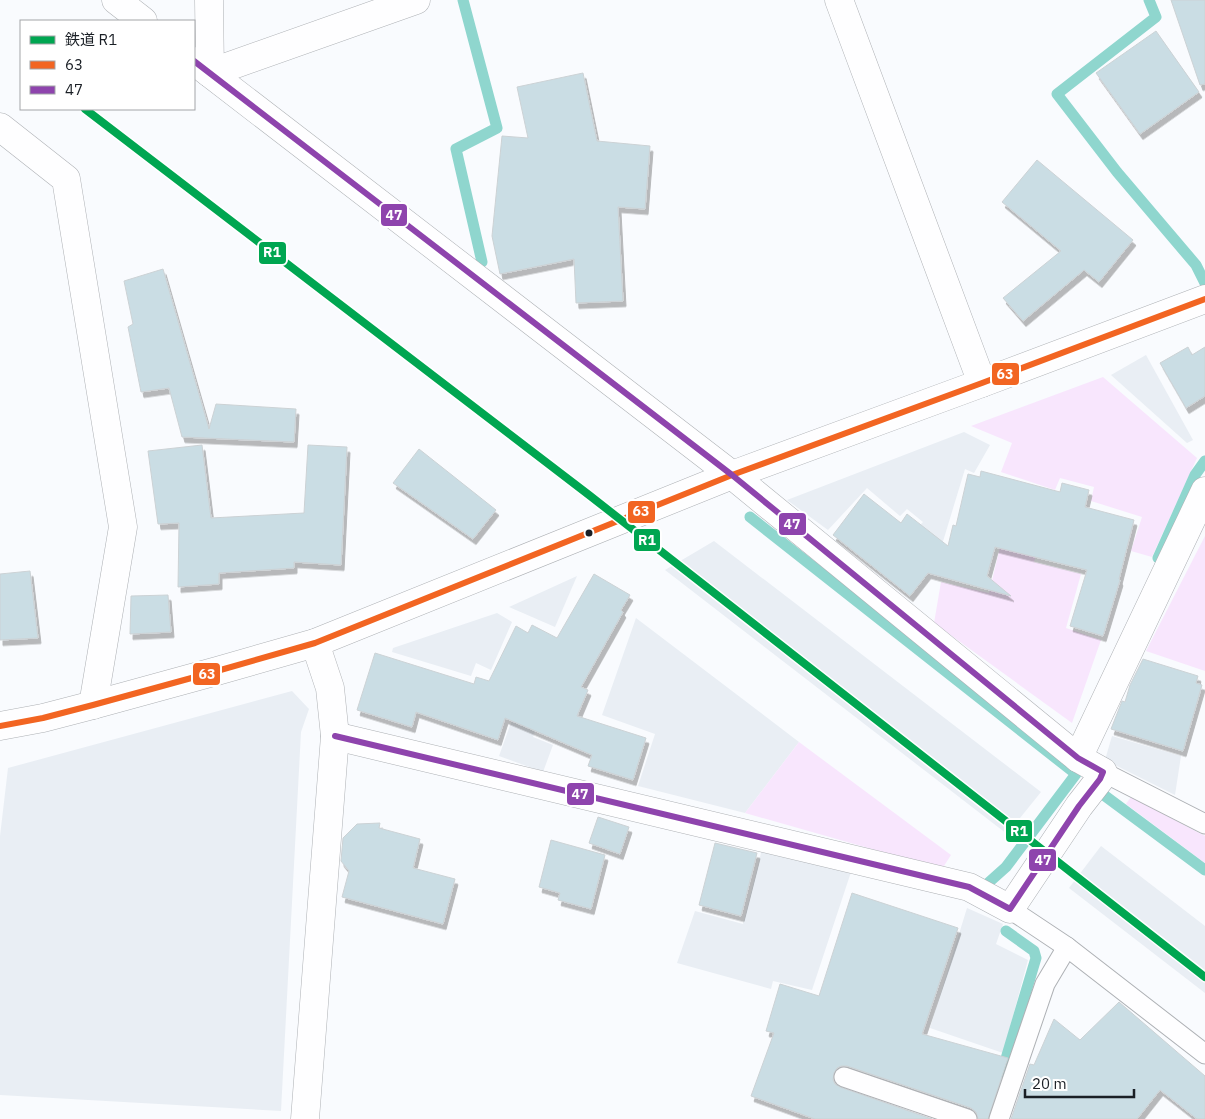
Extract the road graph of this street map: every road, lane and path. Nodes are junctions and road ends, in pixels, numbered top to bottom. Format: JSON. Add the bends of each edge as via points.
{"nodes":[{"id":1,"x":116,"y":0,"type":"edge"},
{"id":2,"x":208,"y":0,"type":"edge"},
{"id":3,"x":416,"y":0,"type":"edge"},
{"id":4,"x":839,"y":0,"type":"edge"},
{"id":5,"x":142,"y":20,"type":"edge"},
{"id":6,"x":202,"y":67,"type":"edge"},
{"id":7,"x":0,"y":127,"type":"edge"},
{"id":8,"x":1201,"y":301,"type":"edge"},
{"id":9,"x":982,"y":384,"type":"junction"},
{"id":10,"x":732,"y":475,"type":"junction"},
{"id":11,"x":1205,"y":491,"type":"edge"},
{"id":12,"x":315,"y":643,"type":"junction"},
{"id":13,"x":93,"y":705,"type":"junction"},
{"id":14,"x":0,"y":726,"type":"edge"},
{"id":15,"x":335,"y":736,"type":"junction"},
{"id":16,"x":1078,"y":758,"type":"junction"},
{"id":17,"x":1096,"y":784,"type":"junction"},
{"id":18,"x":1205,"y":824,"type":"edge"},
{"id":19,"x":1010,"y":909,"type":"junction"},
{"id":20,"x":1067,"y":947,"type":"junction"},
{"id":21,"x":1205,"y":1054,"type":"edge"},
{"id":22,"x":844,"y":1078,"type":"dead end"},
{"id":23,"x":305,"y":1119,"type":"edge"},
{"id":24,"x":967,"y":1119,"type":"edge"},
{"id":25,"x":999,"y":1119,"type":"edge"}],
"edges":[{"from":1,"to":5,"type":"street"},
{"from":2,"to":6,"type":"street"},
{"from":3,"to":6,"type":"street"},
{"from":4,"to":9,"type":"street"},
{"from":6,"to":10,"type":"street"},
{"from":7,"to":13,"type":"street","via":[[66,180],[123,527]]},
{"from":8,"to":9,"type":"street"},
{"from":9,"to":10,"type":"street"},
{"from":10,"to":12,"type":"street"},
{"from":10,"to":16,"type":"street"},
{"from":11,"to":16,"type":"street"},
{"from":12,"to":13,"type":"street"},
{"from":12,"to":15,"type":"street","via":[[330,688]]},
{"from":13,"to":14,"type":"street"},
{"from":15,"to":19,"type":"street","via":[[969,887]]},
{"from":15,"to":23,"type":"street"},
{"from":16,"to":17,"type":"street"},
{"from":17,"to":18,"type":"lane"},
{"from":17,"to":19,"type":"street"},
{"from":19,"to":20,"type":"lane"},
{"from":20,"to":21,"type":"lane"},
{"from":20,"to":25,"type":"lane","via":[[1045,984]]},
{"from":22,"to":24,"type":"lane"}]}
